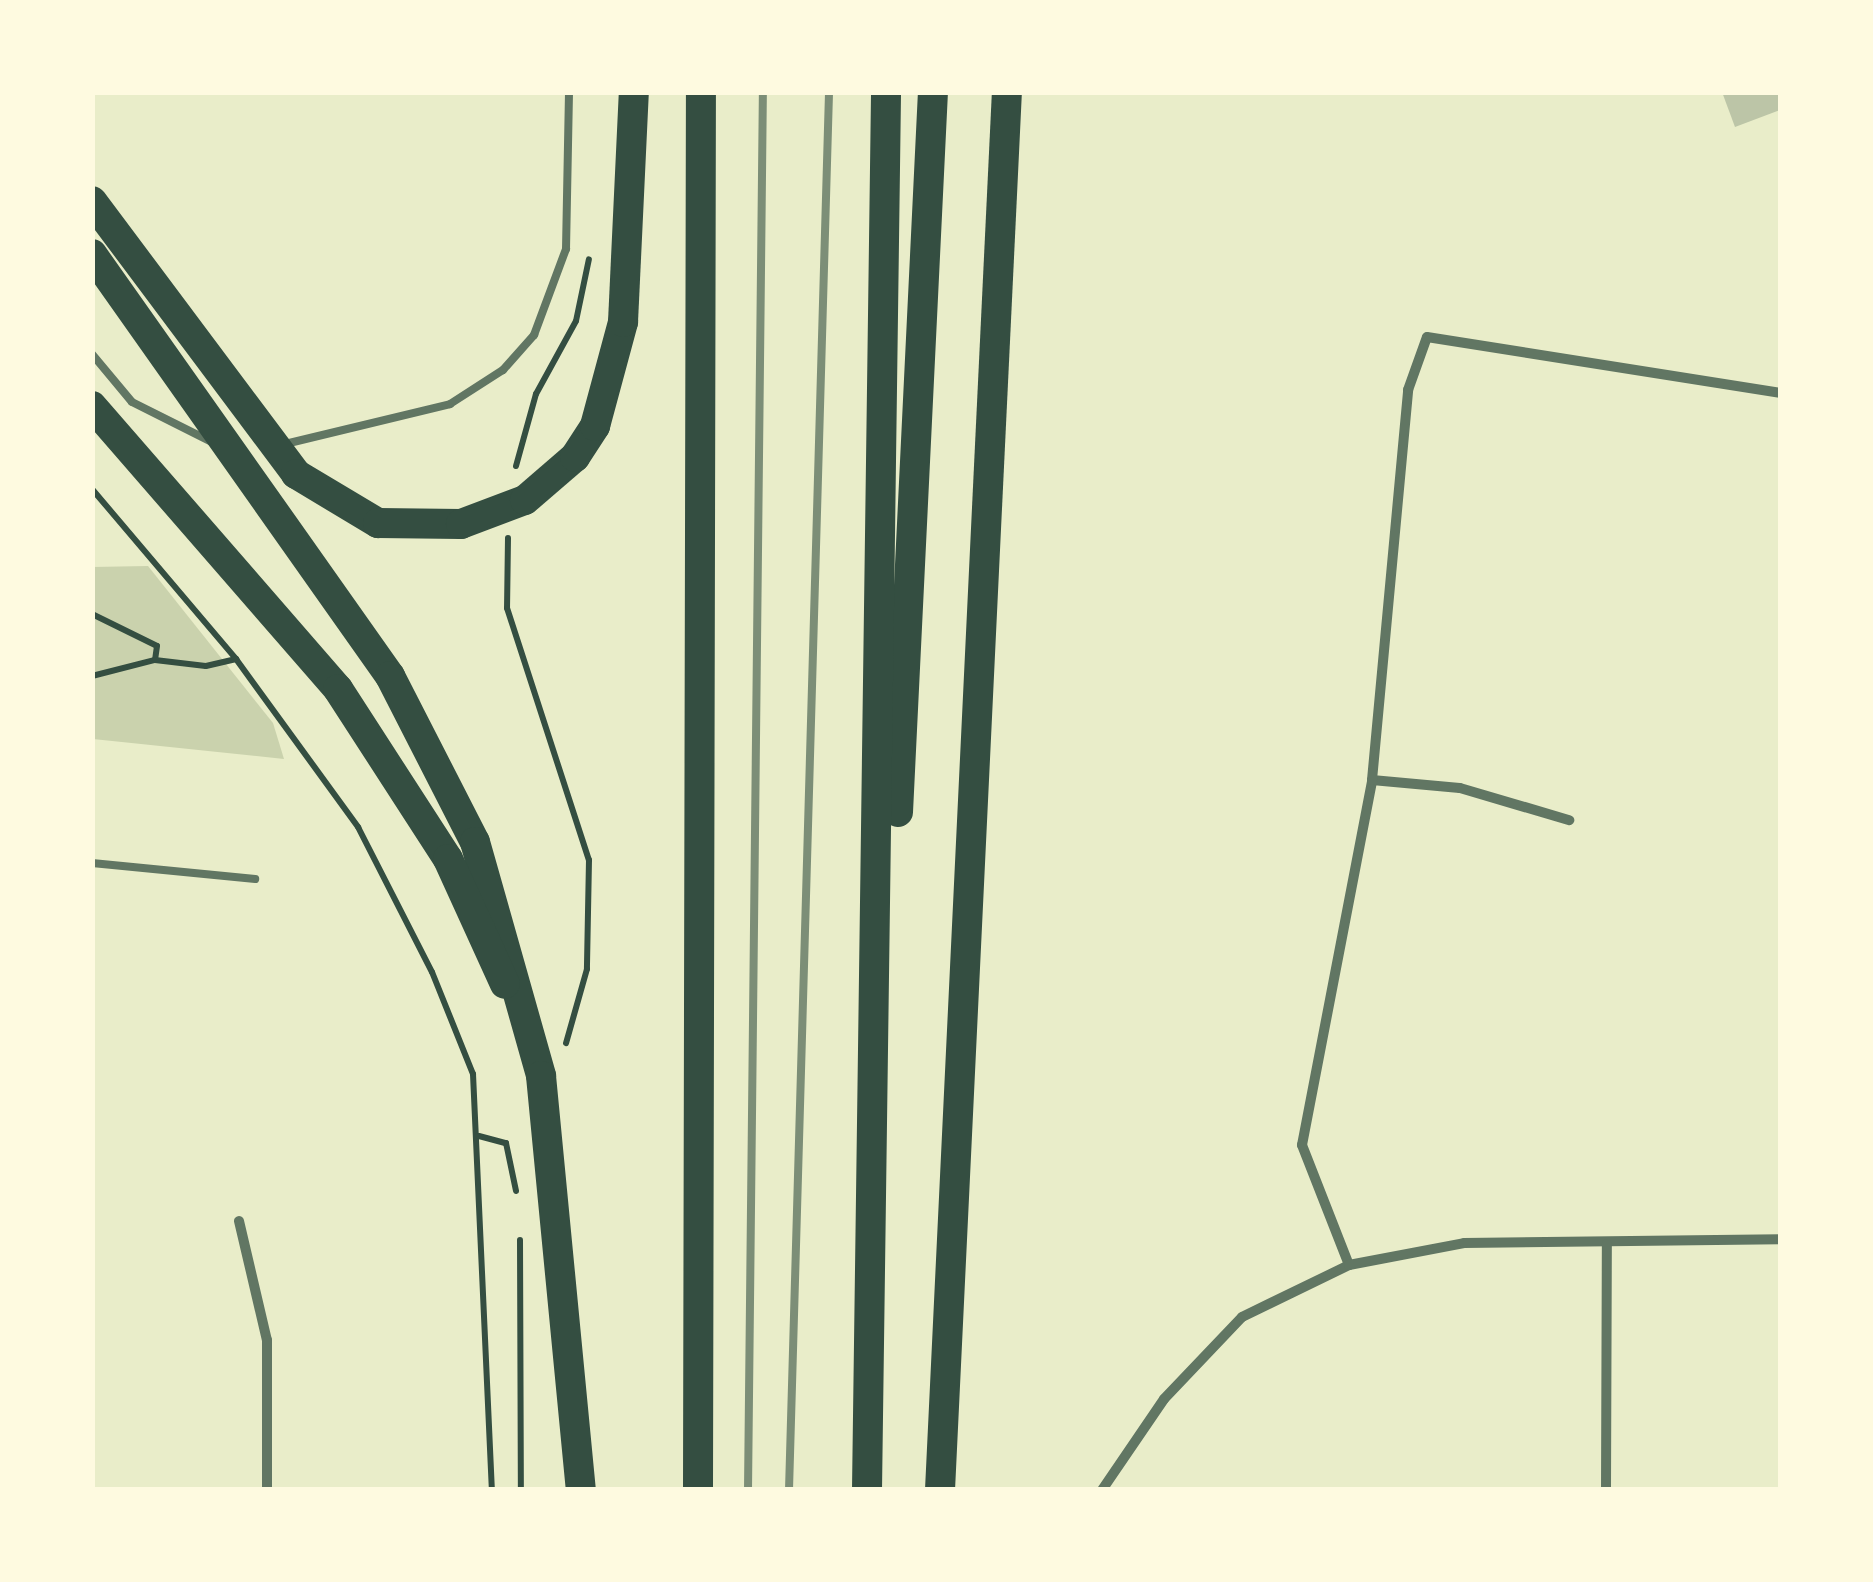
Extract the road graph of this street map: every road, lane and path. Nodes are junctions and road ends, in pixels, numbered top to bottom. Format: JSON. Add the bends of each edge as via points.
{"nodes":[{"id":1,"x":569,"y":92,"type":"edge"},
{"id":2,"x":634,"y":92,"type":"edge"},
{"id":3,"x":701,"y":92,"type":"edge"},
{"id":4,"x":886,"y":92,"type":"edge"},
{"id":5,"x":933,"y":92,"type":"edge"},
{"id":6,"x":1007,"y":92,"type":"edge"},
{"id":7,"x":92,"y":201,"type":"edge"},
{"id":8,"x":92,"y":254,"type":"edge"},
{"id":9,"x":92,"y":354,"type":"edge"},
{"id":10,"x":1780,"y":393,"type":"edge"},
{"id":11,"x":92,"y":406,"type":"edge"},
{"id":12,"x":92,"y":490,"type":"edge"},
{"id":13,"x":509,"y":527,"type":"dead end"},
{"id":14,"x":92,"y":614,"type":"edge"},
{"id":15,"x":236,"y":658,"type":"junction"},
{"id":16,"x":155,"y":660,"type":"junction"},
{"id":17,"x":92,"y":676,"type":"edge"},
{"id":18,"x":1372,"y":780,"type":"junction"},
{"id":19,"x":1568,"y":820,"type":"dead end"},
{"id":20,"x":92,"y":863,"type":"edge"},
{"id":21,"x":256,"y":879,"type":"dead end"},
{"id":22,"x":530,"y":1037,"type":"junction"},
{"id":23,"x":563,"y":1052,"type":"dead end"},
{"id":24,"x":480,"y":1136,"type":"junction"},
{"id":25,"x":530,"y":1170,"type":"dead end"},
{"id":26,"x":520,"y":1218,"type":"dead end"},
{"id":27,"x":239,"y":1220,"type":"dead end"},
{"id":28,"x":1780,"y":1239,"type":"edge"},
{"id":29,"x":1606,"y":1244,"type":"junction"},
{"id":30,"x":1349,"y":1265,"type":"junction"},
{"id":31,"x":867,"y":1477,"type":"edge"},
{"id":32,"x":268,"y":1490,"type":"edge"},
{"id":33,"x":492,"y":1490,"type":"edge"},
{"id":34,"x":520,"y":1490,"type":"edge"},
{"id":35,"x":582,"y":1490,"type":"edge"},
{"id":36,"x":698,"y":1490,"type":"edge"},
{"id":37,"x":940,"y":1490,"type":"edge"},
{"id":38,"x":1102,"y":1490,"type":"edge"},
{"id":39,"x":1606,"y":1490,"type":"edge"}],
"edges":[{"from":1,"to":9,"type":"lane","via":[[561,278],[534,336],[477,390],[363,431],[253,447],[206,443],[163,425]]},
{"from":2,"to":7,"type":"highway","via":[[615,370],[575,458],[525,500],[430,526],[357,515],[296,474]]},
{"from":3,"to":36,"type":"highway"},
{"from":4,"to":31,"type":"highway"},
{"from":5,"to":31,"type":"highway"},
{"from":6,"to":37,"type":"highway"},
{"from":8,"to":22,"type":"highway","via":[[390,676],[475,842]]},
{"from":10,"to":18,"type":"street","via":[[1428,337],[1408,390]]},
{"from":11,"to":22,"type":"highway","via":[[367,730],[448,859]]},
{"from":12,"to":15,"type":"path"},
{"from":13,"to":23,"type":"path","via":[[507,608],[584,836],[592,893],[587,968]]},
{"from":14,"to":16,"type":"path","via":[[156,646]]},
{"from":15,"to":16,"type":"path","via":[[206,666]]},
{"from":15,"to":24,"type":"path","via":[[393,890],[472,1074]]},
{"from":16,"to":17,"type":"path"},
{"from":18,"to":19,"type":"street","via":[[1460,788]]},
{"from":18,"to":30,"type":"street","via":[[1302,1145]]},
{"from":20,"to":21,"type":"lane"},
{"from":22,"to":35,"type":"highway","via":[[563,1233]]},
{"from":24,"to":25,"type":"path","via":[[506,1143],[506,1170],[520,1199]]},
{"from":24,"to":33,"type":"path"},
{"from":26,"to":34,"type":"path"},
{"from":27,"to":32,"type":"street","via":[[267,1340]]},
{"from":28,"to":29,"type":"street"},
{"from":29,"to":30,"type":"street","via":[[1464,1244]]},
{"from":29,"to":39,"type":"street"},
{"from":30,"to":38,"type":"street","via":[[1242,1317],[1164,1399]]}]}
